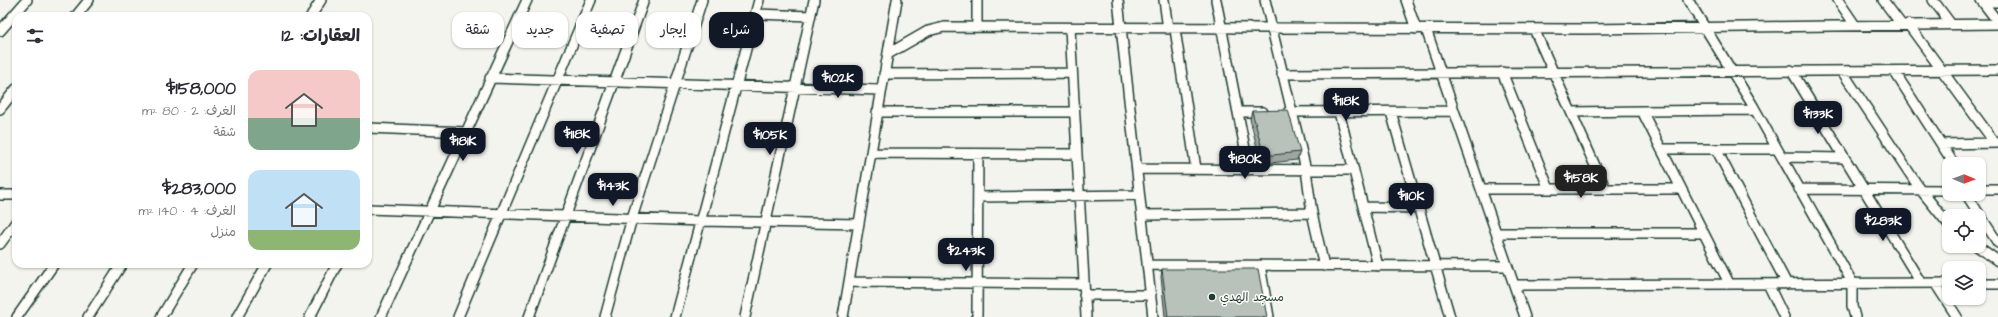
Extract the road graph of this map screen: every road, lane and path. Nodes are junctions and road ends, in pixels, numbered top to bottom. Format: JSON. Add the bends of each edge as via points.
{"nodes":[{"id":1,"x":26,"y":0,"type":"edge"},
{"id":2,"x":89,"y":0,"type":"edge"},
{"id":3,"x":321,"y":0,"type":"edge"},
{"id":4,"x":526,"y":0,"type":"edge"},
{"id":5,"x":591,"y":0,"type":"edge"},
{"id":6,"x":644,"y":0,"type":"edge"},
{"id":7,"x":702,"y":0,"type":"edge"},
{"id":8,"x":759,"y":0,"type":"edge"},
{"id":9,"x":814,"y":0,"type":"edge"},
{"id":10,"x":897,"y":0,"type":"edge"},
{"id":11,"x":977,"y":0,"type":"edge"},
{"id":12,"x":1118,"y":0,"type":"edge"},
{"id":13,"x":1164,"y":0,"type":"edge"},
{"id":14,"x":1216,"y":0,"type":"edge"},
{"id":15,"x":1266,"y":0,"type":"edge"},
{"id":16,"x":1406,"y":0,"type":"edge"},
{"id":17,"x":1688,"y":0,"type":"edge"},
{"id":18,"x":1838,"y":0,"type":"edge"},
{"id":19,"x":1883,"y":0,"type":"edge"},
{"id":20,"x":1933,"y":0,"type":"edge"},
{"id":21,"x":1982,"y":1,"type":"edge"},
{"id":22,"x":1998,"y":2,"type":"edge"},
{"id":23,"x":16,"y":12,"type":"edge"},
{"id":24,"x":79,"y":12,"type":"edge"},
{"id":25,"x":314,"y":12,"type":"edge"},
{"id":26,"x":756,"y":12,"type":"edge"},
{"id":27,"x":764,"y":14,"type":"edge"},
{"id":28,"x":12,"y":16,"type":"edge"},
{"id":29,"x":810,"y":16,"type":"junction"},
{"id":30,"x":1998,"y":23,"type":"edge"},
{"id":31,"x":1904,"y":24,"type":"junction"},
{"id":32,"x":1951,"y":24,"type":"junction"},
{"id":33,"x":1855,"y":25,"type":"junction"},
{"id":34,"x":977,"y":27,"type":"junction"},
{"id":35,"x":1070,"y":28,"type":"junction"},
{"id":36,"x":1121,"y":28,"type":"junction"},
{"id":37,"x":1274,"y":28,"type":"junction"},
{"id":38,"x":1706,"y":28,"type":"junction"},
{"id":39,"x":1172,"y":29,"type":"junction"},
{"id":40,"x":1222,"y":29,"type":"junction"},
{"id":41,"x":1416,"y":29,"type":"junction"},
{"id":42,"x":1426,"y":29,"type":"junction"},
{"id":43,"x":1534,"y":29,"type":"junction"},
{"id":44,"x":0,"y":30,"type":"edge"},
{"id":45,"x":746,"y":48,"type":"edge"},
{"id":46,"x":888,"y":54,"type":"junction"},
{"id":47,"x":1791,"y":70,"type":"junction"},
{"id":48,"x":1998,"y":70,"type":"edge"},
{"id":49,"x":1552,"y":71,"type":"junction"},
{"id":50,"x":1731,"y":71,"type":"junction"},
{"id":51,"x":1842,"y":71,"type":"junction"},
{"id":52,"x":1894,"y":71,"type":"junction"},
{"id":53,"x":1942,"y":71,"type":"junction"},
{"id":54,"x":1441,"y":72,"type":"junction"},
{"id":55,"x":1502,"y":72,"type":"junction"},
{"id":56,"x":1072,"y":73,"type":"junction"},
{"id":57,"x":884,"y":74,"type":"junction"},
{"id":58,"x":1282,"y":74,"type":"junction"},
{"id":59,"x":490,"y":78,"type":"junction"},
{"id":60,"x":557,"y":80,"type":"junction"},
{"id":61,"x":615,"y":82,"type":"junction"},
{"id":62,"x":674,"y":85,"type":"junction"},
{"id":63,"x":736,"y":86,"type":"junction"},
{"id":64,"x":795,"y":88,"type":"junction"},
{"id":65,"x":881,"y":90,"type":"junction"},
{"id":66,"x":12,"y":95,"type":"edge"},
{"id":67,"x":1,"y":108,"type":"edge"},
{"id":68,"x":1755,"y":110,"type":"junction"},
{"id":69,"x":1454,"y":111,"type":"junction"},
{"id":70,"x":1642,"y":111,"type":"junction"},
{"id":71,"x":878,"y":112,"type":"junction"},
{"id":72,"x":1074,"y":112,"type":"junction"},
{"id":73,"x":1238,"y":112,"type":"junction"},
{"id":74,"x":1293,"y":112,"type":"junction"},
{"id":75,"x":1339,"y":112,"type":"junction"},
{"id":76,"x":1391,"y":112,"type":"junction"},
{"id":77,"x":1571,"y":112,"type":"junction"},
{"id":78,"x":372,"y":128,"type":"edge"},
{"id":79,"x":465,"y":132,"type":"junction"},
{"id":80,"x":1996,"y":143,"type":"edge"},
{"id":81,"x":1941,"y":144,"type":"junction"},
{"id":82,"x":1661,"y":149,"type":"junction"},
{"id":83,"x":1716,"y":149,"type":"junction"},
{"id":84,"x":871,"y":153,"type":"junction"},
{"id":85,"x":1779,"y":153,"type":"junction"},
{"id":86,"x":978,"y":154,"type":"junction"},
{"id":87,"x":1076,"y":154,"type":"junction"},
{"id":88,"x":1949,"y":157,"type":"edge"},
{"id":89,"x":1844,"y":158,"type":"junction"},
{"id":90,"x":1137,"y":169,"type":"junction"},
{"id":91,"x":1196,"y":169,"type":"junction"},
{"id":92,"x":1249,"y":169,"type":"junction"},
{"id":93,"x":1306,"y":170,"type":"junction"},
{"id":94,"x":1354,"y":170,"type":"junction"},
{"id":95,"x":1605,"y":188,"type":"junction"},
{"id":96,"x":1549,"y":189,"type":"junction"},
{"id":97,"x":1680,"y":189,"type":"junction"},
{"id":98,"x":1800,"y":189,"type":"junction"},
{"id":99,"x":1864,"y":189,"type":"junction"},
{"id":100,"x":1920,"y":189,"type":"junction"},
{"id":101,"x":1998,"y":189,"type":"edge"},
{"id":102,"x":1481,"y":190,"type":"junction"},
{"id":103,"x":1942,"y":190,"type":"edge"},
{"id":104,"x":1986,"y":190,"type":"edge"},
{"id":105,"x":0,"y":195,"type":"edge"},
{"id":106,"x":12,"y":195,"type":"edge"},
{"id":107,"x":1078,"y":195,"type":"junction"},
{"id":108,"x":1139,"y":195,"type":"junction"},
{"id":109,"x":978,"y":197,"type":"junction"},
{"id":110,"x":1971,"y":201,"type":"edge"},
{"id":111,"x":1364,"y":207,"type":"junction"},
{"id":112,"x":1419,"y":208,"type":"junction"},
{"id":113,"x":372,"y":209,"type":"edge"},
{"id":114,"x":430,"y":211,"type":"junction"},
{"id":115,"x":502,"y":212,"type":"junction"},
{"id":116,"x":1312,"y":213,"type":"junction"},
{"id":117,"x":1142,"y":215,"type":"junction"},
{"id":118,"x":566,"y":216,"type":"junction"},
{"id":119,"x":1942,"y":216,"type":"edge"},
{"id":120,"x":632,"y":218,"type":"junction"},
{"id":121,"x":701,"y":221,"type":"junction"},
{"id":122,"x":766,"y":223,"type":"junction"},
{"id":123,"x":858,"y":224,"type":"junction"},
{"id":124,"x":12,"y":228,"type":"edge"},
{"id":125,"x":1496,"y":233,"type":"junction"},
{"id":126,"x":1703,"y":233,"type":"junction"},
{"id":127,"x":1998,"y":243,"type":"edge"},
{"id":128,"x":0,"y":244,"type":"edge"},
{"id":129,"x":1986,"y":252,"type":"edge"},
{"id":130,"x":1998,"y":261,"type":"edge"},
{"id":131,"x":1260,"y":265,"type":"junction"},
{"id":132,"x":1148,"y":266,"type":"junction"},
{"id":133,"x":1324,"y":266,"type":"junction"},
{"id":134,"x":1378,"y":266,"type":"junction"},
{"id":135,"x":1436,"y":266,"type":"junction"},
{"id":136,"x":1507,"y":266,"type":"junction"},
{"id":137,"x":51,"y":268,"type":"edge"},
{"id":138,"x":119,"y":268,"type":"edge"},
{"id":139,"x":191,"y":268,"type":"edge"},
{"id":140,"x":265,"y":268,"type":"edge"},
{"id":141,"x":335,"y":268,"type":"edge"},
{"id":142,"x":849,"y":282,"type":"junction"},
{"id":143,"x":1852,"y":282,"type":"junction"},
{"id":144,"x":978,"y":283,"type":"junction"},
{"id":145,"x":1729,"y":283,"type":"junction"},
{"id":146,"x":1921,"y":283,"type":"junction"},
{"id":147,"x":1935,"y":283,"type":"junction"},
{"id":148,"x":1942,"y":283,"type":"edge"},
{"id":149,"x":1083,"y":284,"type":"junction"},
{"id":150,"x":1768,"y":284,"type":"junction"},
{"id":151,"x":1787,"y":284,"type":"junction"},
{"id":152,"x":1986,"y":284,"type":"edge"},
{"id":153,"x":1514,"y":285,"type":"junction"},
{"id":154,"x":1998,"y":285,"type":"edge"},
{"id":155,"x":1084,"y":295,"type":"junction"},
{"id":156,"x":1151,"y":295,"type":"junction"},
{"id":157,"x":17,"y":317,"type":"edge"},
{"id":158,"x":88,"y":317,"type":"edge"},
{"id":159,"x":161,"y":317,"type":"edge"},
{"id":160,"x":237,"y":317,"type":"edge"},
{"id":161,"x":310,"y":317,"type":"edge"},
{"id":162,"x":382,"y":317,"type":"edge"},
{"id":163,"x":458,"y":317,"type":"edge"},
{"id":164,"x":529,"y":317,"type":"edge"},
{"id":165,"x":605,"y":317,"type":"edge"},
{"id":166,"x":675,"y":317,"type":"edge"},
{"id":167,"x":745,"y":317,"type":"edge"},
{"id":168,"x":843,"y":317,"type":"edge"},
{"id":169,"x":977,"y":317,"type":"edge"},
{"id":170,"x":1086,"y":317,"type":"edge"},
{"id":171,"x":1153,"y":317,"type":"edge"},
{"id":172,"x":1269,"y":317,"type":"edge"},
{"id":173,"x":1450,"y":317,"type":"edge"},
{"id":174,"x":1525,"y":317,"type":"edge"},
{"id":175,"x":1784,"y":317,"type":"edge"},
{"id":176,"x":1855,"y":317,"type":"edge"},
{"id":177,"x":1957,"y":317,"type":"edge"}],
"edges":[{"from":1,"to":23,"type":"street"},
{"from":2,"to":24,"type":"street"},
{"from":3,"to":25,"type":"street"},
{"from":4,"to":59,"type":"street"},
{"from":5,"to":60,"type":"street"},
{"from":6,"to":61,"type":"street"},
{"from":7,"to":62,"type":"street"},
{"from":8,"to":26,"type":"street"},
{"from":9,"to":29,"type":"street"},
{"from":10,"to":46,"type":"street"},
{"from":11,"to":34,"type":"street"},
{"from":12,"to":36,"type":"street"},
{"from":13,"to":39,"type":"street"},
{"from":14,"to":40,"type":"street"},
{"from":15,"to":37,"type":"street"},
{"from":16,"to":41,"type":"street"},
{"from":17,"to":38,"type":"street"},
{"from":18,"to":33,"type":"street"},
{"from":19,"to":31,"type":"street"},
{"from":20,"to":32,"type":"street"},
{"from":21,"to":22,"type":"street"},
{"from":21,"to":30,"type":"street"},
{"from":27,"to":29,"type":"street"},
{"from":28,"to":44,"type":"street"},
{"from":29,"to":64,"type":"street"},
{"from":30,"to":32,"type":"street"},
{"from":31,"to":32,"type":"street"},
{"from":31,"to":33,"type":"street"},
{"from":31,"to":53,"type":"street"},
{"from":33,"to":38,"type":"street"},
{"from":34,"to":35,"type":"street"},
{"from":34,"to":46,"type":"street","via":[[937,28]]},
{"from":35,"to":36,"type":"street"},
{"from":35,"to":56,"type":"street"},
{"from":36,"to":39,"type":"street"},
{"from":36,"to":90,"type":"street"},
{"from":37,"to":40,"type":"street"},
{"from":37,"to":41,"type":"street"},
{"from":37,"to":58,"type":"street"},
{"from":38,"to":43,"type":"street"},
{"from":38,"to":50,"type":"street"},
{"from":39,"to":40,"type":"street"},
{"from":39,"to":91,"type":"street"},
{"from":40,"to":73,"type":"street"},
{"from":41,"to":42,"type":"street"},
{"from":42,"to":43,"type":"street"},
{"from":42,"to":54,"type":"street"},
{"from":43,"to":49,"type":"street"},
{"from":45,"to":63,"type":"street"},
{"from":46,"to":57,"type":"street"},
{"from":47,"to":50,"type":"street"},
{"from":47,"to":51,"type":"street"},
{"from":47,"to":89,"type":"street"},
{"from":48,"to":53,"type":"street"},
{"from":49,"to":50,"type":"street"},
{"from":49,"to":55,"type":"street"},
{"from":49,"to":77,"type":"street"},
{"from":50,"to":68,"type":"street"},
{"from":51,"to":52,"type":"street"},
{"from":51,"to":100,"type":"street"},
{"from":52,"to":53,"type":"street"},
{"from":52,"to":81,"type":"street"},
{"from":53,"to":80,"type":"street"},
{"from":54,"to":55,"type":"street"},
{"from":54,"to":58,"type":"street"},
{"from":54,"to":69,"type":"street"},
{"from":55,"to":96,"type":"street"},
{"from":56,"to":57,"type":"street"},
{"from":56,"to":72,"type":"street"},
{"from":57,"to":65,"type":"street"},
{"from":58,"to":74,"type":"street"},
{"from":59,"to":60,"type":"street"},
{"from":59,"to":79,"type":"street"},
{"from":60,"to":61,"type":"street"},
{"from":60,"to":115,"type":"street"},
{"from":61,"to":62,"type":"street"},
{"from":61,"to":118,"type":"street"},
{"from":62,"to":63,"type":"street"},
{"from":62,"to":120,"type":"street"},
{"from":63,"to":64,"type":"street"},
{"from":63,"to":121,"type":"street"},
{"from":64,"to":65,"type":"street"},
{"from":64,"to":122,"type":"street"},
{"from":65,"to":71,"type":"street"},
{"from":66,"to":67,"type":"street"},
{"from":68,"to":70,"type":"street"},
{"from":68,"to":85,"type":"street"},
{"from":69,"to":76,"type":"street"},
{"from":69,"to":102,"type":"street"},
{"from":70,"to":77,"type":"street"},
{"from":70,"to":82,"type":"street"},
{"from":71,"to":72,"type":"street"},
{"from":71,"to":84,"type":"street"},
{"from":72,"to":87,"type":"street"},
{"from":73,"to":74,"type":"street"},
{"from":73,"to":92,"type":"street"},
{"from":74,"to":75,"type":"street"},
{"from":74,"to":93,"type":"street"},
{"from":75,"to":76,"type":"street"},
{"from":75,"to":94,"type":"street"},
{"from":76,"to":112,"type":"street"},
{"from":77,"to":95,"type":"street"},
{"from":78,"to":79,"type":"street"},
{"from":79,"to":114,"type":"street"},
{"from":80,"to":81,"type":"street"},
{"from":81,"to":88,"type":"street"},
{"from":82,"to":83,"type":"street"},
{"from":82,"to":97,"type":"street"},
{"from":83,"to":85,"type":"street"},
{"from":83,"to":151,"type":"street"},
{"from":84,"to":86,"type":"street"},
{"from":84,"to":123,"type":"street"},
{"from":85,"to":89,"type":"street"},
{"from":85,"to":98,"type":"street"},
{"from":86,"to":87,"type":"street"},
{"from":86,"to":109,"type":"street"},
{"from":87,"to":107,"type":"street"},
{"from":89,"to":99,"type":"street"},
{"from":90,"to":91,"type":"street"},
{"from":90,"to":108,"type":"street"},
{"from":91,"to":92,"type":"street"},
{"from":92,"to":93,"type":"street"},
{"from":93,"to":94,"type":"street"},
{"from":93,"to":116,"type":"street"},
{"from":94,"to":111,"type":"street"},
{"from":95,"to":96,"type":"street"},
{"from":95,"to":97,"type":"street"},
{"from":96,"to":102,"type":"street"},
{"from":97,"to":126,"type":"street"},
{"from":98,"to":99,"type":"street"},
{"from":98,"to":143,"type":"street"},
{"from":99,"to":100,"type":"street"},
{"from":99,"to":146,"type":"street"},
{"from":100,"to":103,"type":"street"},
{"from":100,"to":119,"type":"street"},
{"from":101,"to":104,"type":"street"},
{"from":102,"to":125,"type":"street"},
{"from":105,"to":106,"type":"street"},
{"from":107,"to":108,"type":"street"},
{"from":107,"to":109,"type":"street"},
{"from":107,"to":149,"type":"street"},
{"from":108,"to":117,"type":"street"},
{"from":109,"to":144,"type":"street"},
{"from":110,"to":127,"type":"street"},
{"from":111,"to":112,"type":"street"},
{"from":111,"to":134,"type":"street"},
{"from":112,"to":135,"type":"street"},
{"from":113,"to":114,"type":"street"},
{"from":114,"to":115,"type":"street"},
{"from":114,"to":162,"type":"street"},
{"from":115,"to":118,"type":"street"},
{"from":115,"to":163,"type":"street"},
{"from":116,"to":117,"type":"street"},
{"from":116,"to":133,"type":"street"},
{"from":117,"to":132,"type":"street"},
{"from":118,"to":120,"type":"street"},
{"from":118,"to":164,"type":"street"},
{"from":120,"to":121,"type":"street"},
{"from":120,"to":165,"type":"street"},
{"from":121,"to":122,"type":"street"},
{"from":121,"to":166,"type":"street"},
{"from":122,"to":123,"type":"street"},
{"from":122,"to":167,"type":"street"},
{"from":123,"to":142,"type":"street"},
{"from":124,"to":128,"type":"street"},
{"from":125,"to":126,"type":"street"},
{"from":125,"to":136,"type":"street"},
{"from":126,"to":145,"type":"street"},
{"from":129,"to":130,"type":"street"},
{"from":131,"to":132,"type":"street"},
{"from":131,"to":133,"type":"street"},
{"from":131,"to":172,"type":"street"},
{"from":132,"to":156,"type":"street"},
{"from":133,"to":134,"type":"street"},
{"from":134,"to":135,"type":"street"},
{"from":135,"to":136,"type":"street"},
{"from":135,"to":173,"type":"street"},
{"from":136,"to":153,"type":"street"},
{"from":137,"to":157,"type":"street"},
{"from":138,"to":158,"type":"street"},
{"from":139,"to":159,"type":"street"},
{"from":140,"to":160,"type":"street"},
{"from":141,"to":161,"type":"street"},
{"from":142,"to":144,"type":"street"},
{"from":142,"to":168,"type":"street"},
{"from":143,"to":146,"type":"street"},
{"from":143,"to":151,"type":"street"},
{"from":143,"to":176,"type":"street","via":[[1852,306]]},
{"from":144,"to":149,"type":"street"},
{"from":144,"to":169,"type":"street"},
{"from":145,"to":150,"type":"street"},
{"from":145,"to":153,"type":"street"},
{"from":146,"to":147,"type":"street"},
{"from":147,"to":148,"type":"street"},
{"from":147,"to":177,"type":"street"},
{"from":149,"to":155,"type":"street"},
{"from":150,"to":151,"type":"street"},
{"from":150,"to":175,"type":"street"},
{"from":152,"to":154,"type":"street"},
{"from":153,"to":174,"type":"street"},
{"from":155,"to":156,"type":"street"},
{"from":155,"to":170,"type":"street"},
{"from":156,"to":171,"type":"street"}]}
